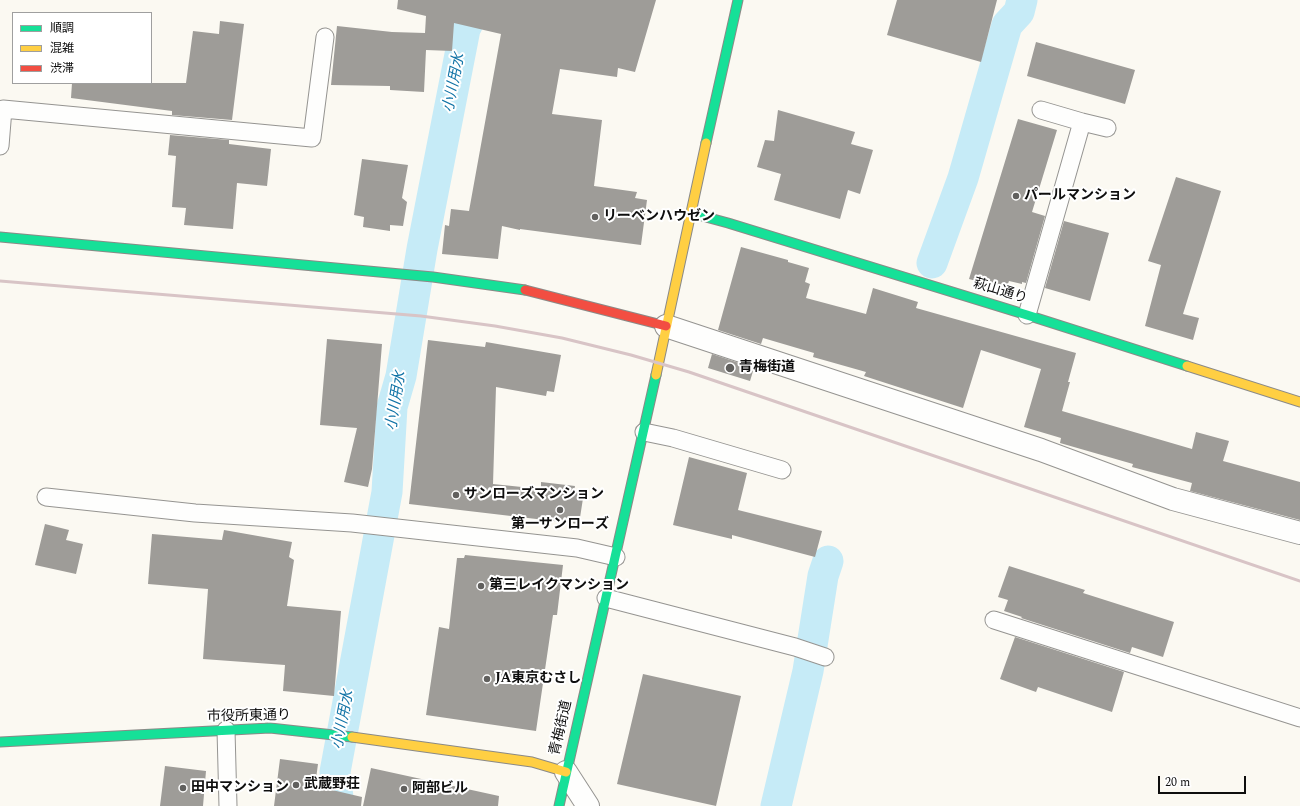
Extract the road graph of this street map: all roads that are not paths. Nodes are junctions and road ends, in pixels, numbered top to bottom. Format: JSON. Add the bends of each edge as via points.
{"nodes":[{"id":1,"x":738,"y":0,"type":"edge"},
{"id":2,"x":325,"y":37,"type":"dead end"},
{"id":3,"x":1041,"y":110,"type":"dead end"},
{"id":4,"x":1082,"y":122,"type":"junction"},
{"id":5,"x":1108,"y":128,"type":"dead end"},
{"id":6,"x":0,"y":146,"type":"edge"},
{"id":7,"x":691,"y":213,"type":"junction"},
{"id":8,"x":0,"y":237,"type":"edge"},
{"id":9,"x":1027,"y":315,"type":"junction"},
{"id":10,"x":666,"y":326,"type":"junction"},
{"id":11,"x":1300,"y":402,"type":"edge"},
{"id":12,"x":644,"y":432,"type":"junction"},
{"id":13,"x":782,"y":470,"type":"dead end"},
{"id":14,"x":46,"y":497,"type":"dead end"},
{"id":15,"x":1300,"y":533,"type":"edge"},
{"id":16,"x":616,"y":557,"type":"junction"},
{"id":17,"x":606,"y":598,"type":"junction"},
{"id":18,"x":994,"y":620,"type":"dead end"},
{"id":19,"x":825,"y":657,"type":"dead end"},
{"id":20,"x":1300,"y":718,"type":"edge"},
{"id":21,"x":226,"y":730,"type":"junction"},
{"id":22,"x":0,"y":742,"type":"edge"},
{"id":23,"x":566,"y":772,"type":"junction"},
{"id":24,"x":228,"y":806,"type":"edge"},
{"id":25,"x":559,"y":806,"type":"edge"},
{"id":26,"x":588,"y":806,"type":"edge"}],
"edges":[{"from":1,"to":7,"type":"street","name":"青梅街道"},
{"from":2,"to":6,"type":"lane","via":[[312,138],[3,109]]},
{"from":3,"to":4,"type":"lane"},
{"from":4,"to":5,"type":"lane"},
{"from":4,"to":9,"type":"lane"},
{"from":7,"to":9,"type":"street","name":"萩山通り"},
{"from":7,"to":10,"type":"street","name":"青梅街道"},
{"from":8,"to":10,"type":"street","via":[[433,277],[510,287]]},
{"from":9,"to":11,"type":"street","name":"萩山通り"},
{"from":10,"to":12,"type":"street","name":"青梅街道"},
{"from":10,"to":15,"type":"street","via":[[1041,450],[1173,499]]},
{"from":12,"to":13,"type":"lane"},
{"from":12,"to":16,"type":"street","name":"青梅街道"},
{"from":14,"to":16,"type":"lane","via":[[195,513],[352,523],[577,548]]},
{"from":16,"to":17,"type":"street","name":"青梅街道"},
{"from":17,"to":19,"type":"lane"},
{"from":17,"to":23,"type":"street","name":"青梅街道"},
{"from":18,"to":20,"type":"lane"},
{"from":21,"to":22,"type":"street","name":"市役所東通り"},
{"from":21,"to":23,"type":"street","name":"市役所東通り","via":[[270,728],[361,738],[532,762]]},
{"from":21,"to":24,"type":"lane"},
{"from":23,"to":25,"type":"street","name":"青梅街道"},
{"from":23,"to":26,"type":"street"}]}
